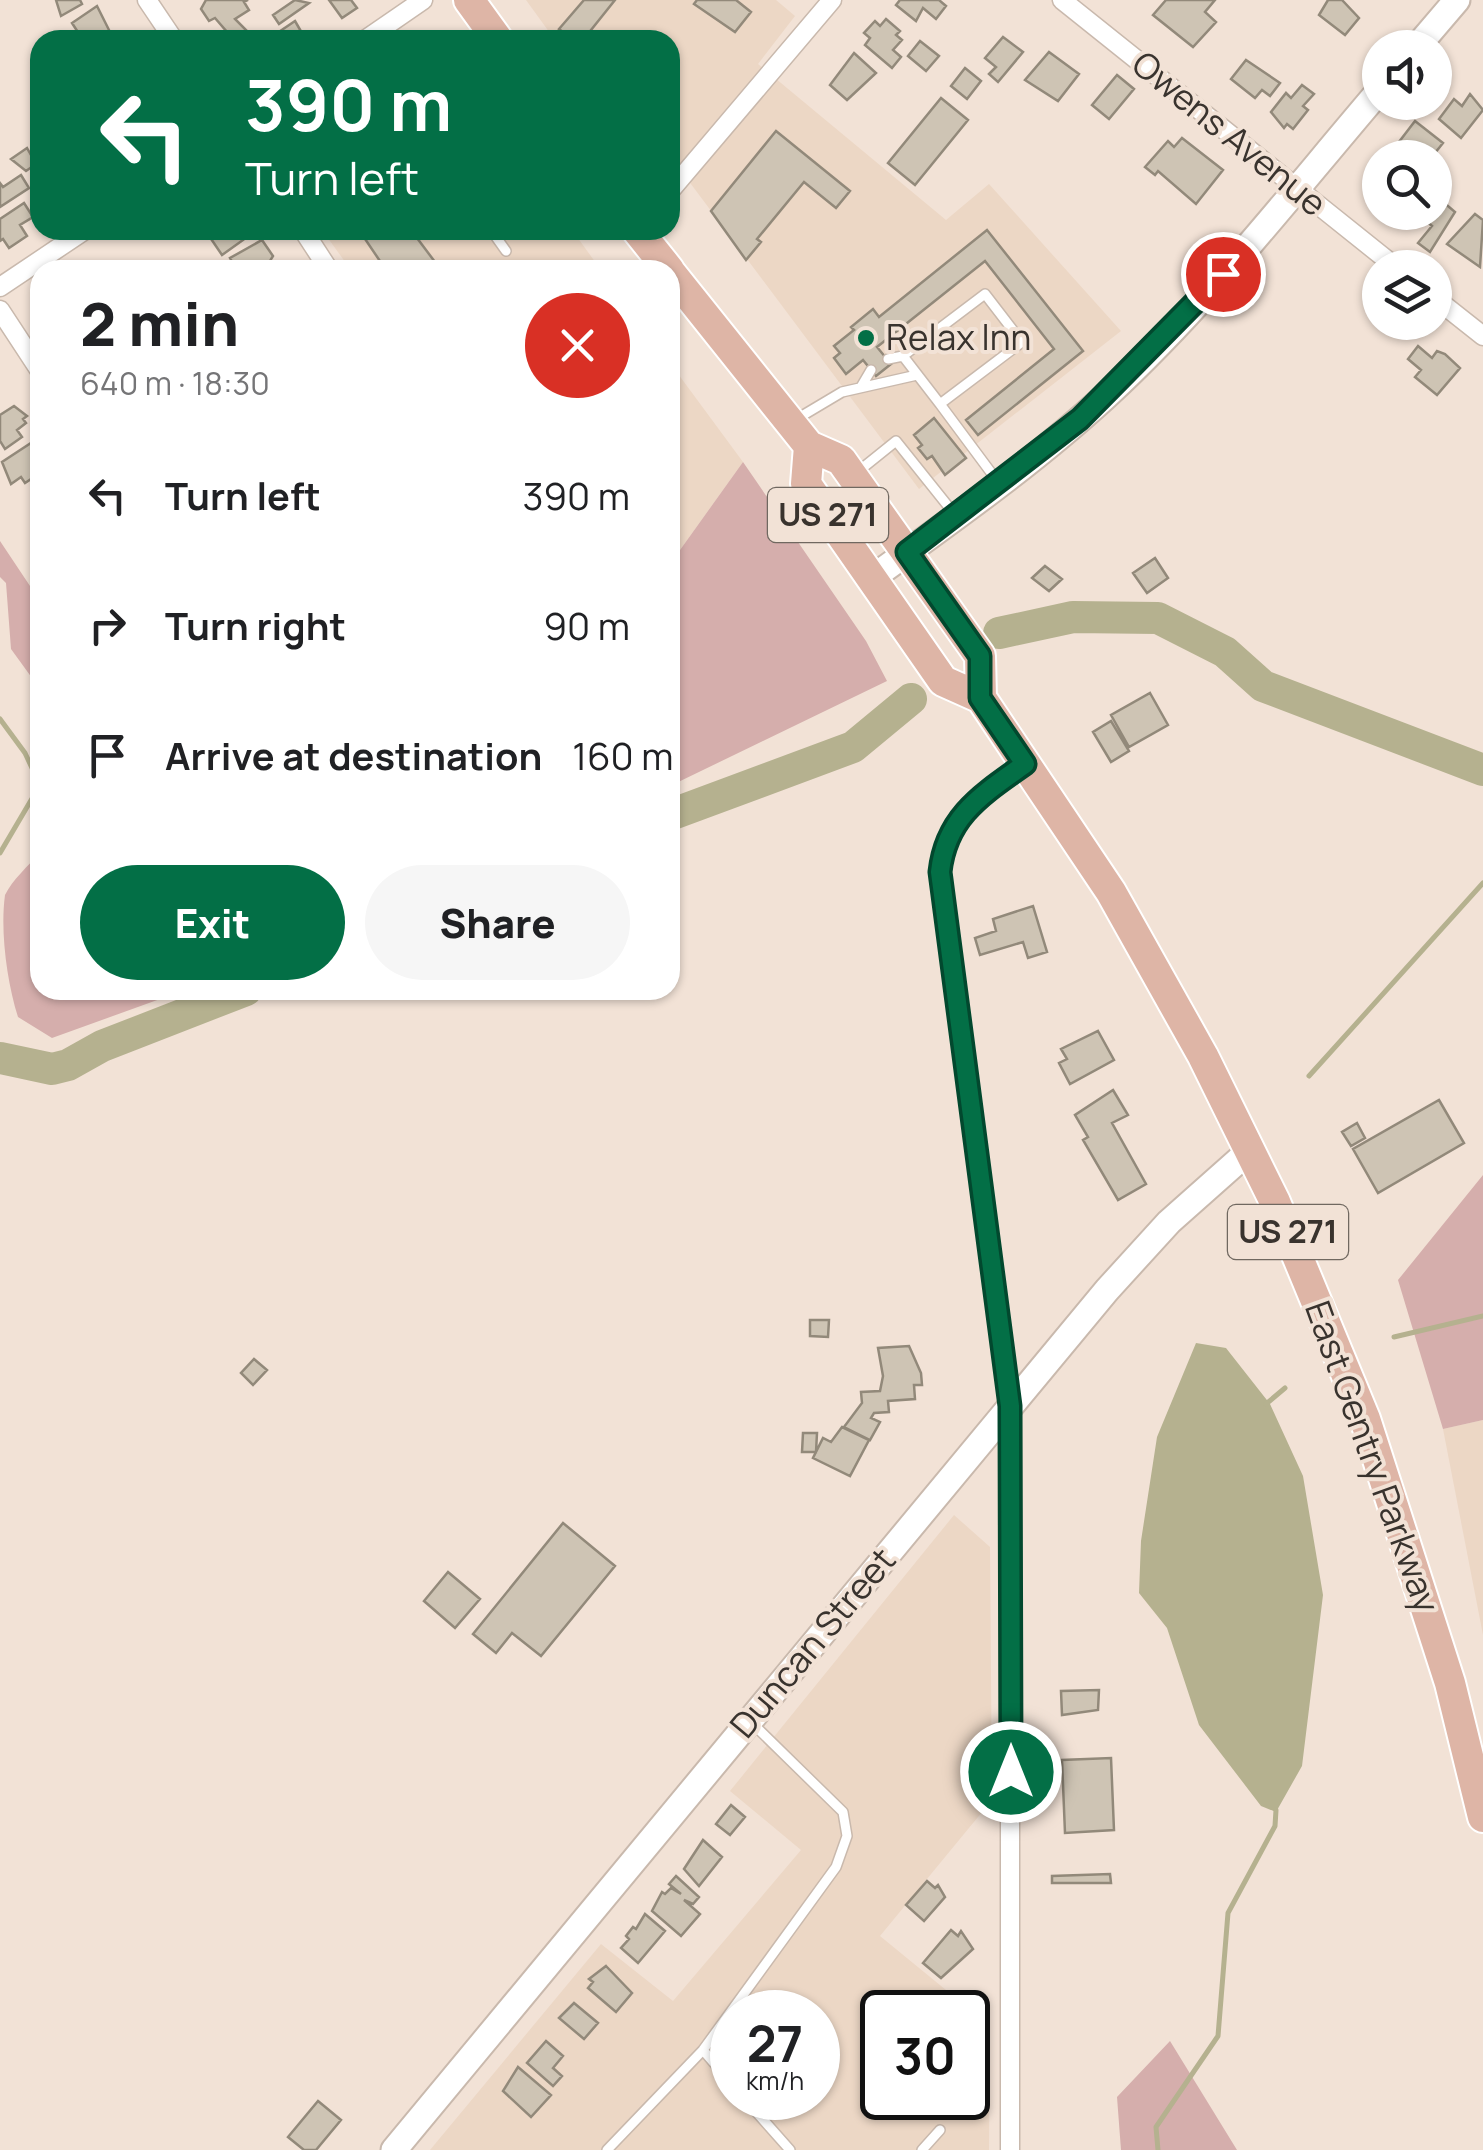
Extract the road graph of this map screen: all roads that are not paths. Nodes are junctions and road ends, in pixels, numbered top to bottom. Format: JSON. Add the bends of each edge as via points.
{"nodes":[{"id":1,"x":147,"y":0,"type":"edge"},
{"id":2,"x":424,"y":0,"type":"edge"},
{"id":3,"x":469,"y":0,"type":"edge"},
{"id":4,"x":832,"y":0,"type":"edge"},
{"id":5,"x":1062,"y":0,"type":"edge"},
{"id":6,"x":1457,"y":0,"type":"edge"},
{"id":7,"x":167,"y":30,"type":"edge"},
{"id":8,"x":380,"y":30,"type":"edge"},
{"id":9,"x":491,"y":30,"type":"edge"},
{"id":10,"x":1431,"y":30,"type":"edge"},
{"id":11,"x":1362,"y":111,"type":"edge"},
{"id":12,"x":680,"y":179,"type":"edge"},
{"id":13,"x":1296,"y":188,"type":"junction"},
{"id":14,"x":70,"y":240,"type":"edge"},
{"id":15,"x":498,"y":240,"type":"edge"},
{"id":16,"x":645,"y":240,"type":"edge"},
{"id":17,"x":1374,"y":250,"type":"edge"},
{"id":18,"x":506,"y":251,"type":"dead end"},
{"id":19,"x":40,"y":260,"type":"edge"},
{"id":20,"x":660,"y":260,"type":"edge"},
{"id":21,"x":30,"y":267,"type":"edge"},
{"id":22,"x":680,"y":285,"type":"edge"},
{"id":23,"x":0,"y":287,"type":"edge"},
{"id":24,"x":0,"y":310,"type":"edge"},
{"id":25,"x":1452,"y":311,"type":"edge"},
{"id":26,"x":1483,"y":336,"type":"edge"},
{"id":27,"x":30,"y":356,"type":"edge"},
{"id":28,"x":902,"y":356,"type":"junction"},
{"id":29,"x":888,"y":359,"type":"dead end"},
{"id":30,"x":871,"y":370,"type":"dead end"},
{"id":31,"x":918,"y":375,"type":"junction"},
{"id":32,"x":860,"y":386,"type":"junction"},
{"id":33,"x":940,"y":404,"type":"junction"},
{"id":34,"x":800,"y":434,"type":"junction"},
{"id":35,"x":852,"y":476,"type":"junction"},
{"id":36,"x":999,"y":484,"type":"junction"},
{"id":37,"x":956,"y":516,"type":"junction"},
{"id":38,"x":907,"y":552,"type":"junction"},
{"id":39,"x":872,"y":578,"type":"junction"},
{"id":40,"x":980,"y":698,"type":"junction"},
{"id":41,"x":1025,"y":764,"type":"junction"},
{"id":42,"x":1249,"y":1151,"type":"junction"},
{"id":43,"x":1010,"y":1406,"type":"junction"},
{"id":44,"x":749,"y":1720,"type":"junction"},
{"id":45,"x":1474,"y":1739,"type":"edge"},
{"id":46,"x":1482,"y":1804,"type":"edge"},
{"id":47,"x":704,"y":2050,"type":"junction"},
{"id":48,"x":710,"y":2057,"type":"edge"},
{"id":49,"x":763,"y":2120,"type":"edge"},
{"id":50,"x":940,"y":2130,"type":"dead end"},
{"id":51,"x":782,"y":2141,"type":"junction"},
{"id":52,"x":399,"y":2148,"type":"edge"},
{"id":53,"x":607,"y":2150,"type":"edge"},
{"id":54,"x":772,"y":2150,"type":"edge"},
{"id":55,"x":790,"y":2150,"type":"edge"},
{"id":56,"x":922,"y":2150,"type":"edge"},
{"id":57,"x":1010,"y":2150,"type":"edge"}],
"edges":[{"from":1,"to":7,"type":"street"},
{"from":2,"to":8,"type":"street"},
{"from":3,"to":9,"type":"main road"},
{"from":4,"to":12,"type":"street"},
{"from":5,"to":13,"type":"street","name":"Owens Avenue"},
{"from":6,"to":10,"type":"street"},
{"from":11,"to":13,"type":"street"},
{"from":13,"to":17,"type":"street","name":"Owens Avenue"},
{"from":13,"to":36,"type":"street","via":[[1132,371]]},
{"from":14,"to":19,"type":"street"},
{"from":15,"to":18,"type":"lane"},
{"from":16,"to":20,"type":"main road","name":"East Gentry Parkway","number":"US 271"},
{"from":21,"to":23,"type":"street"},
{"from":22,"to":34,"type":"main road","name":"East Gentry Parkway","number":"US 271"},
{"from":24,"to":27,"type":"street"},
{"from":25,"to":26,"type":"street"},
{"from":28,"to":29,"type":"lane"},
{"from":28,"to":31,"type":"lane"},
{"from":28,"to":33,"type":"lane","via":[[986,294],[1022,342]]},
{"from":30,"to":32,"type":"lane"},
{"from":31,"to":32,"type":"lane"},
{"from":31,"to":33,"type":"lane"},
{"from":32,"to":34,"type":"lane"},
{"from":33,"to":36,"type":"lane"},
{"from":34,"to":35,"type":"main road","name":"East Gentry Parkway","number":"US 271","via":[[841,460]]},
{"from":34,"to":39,"type":"main road","name":"East Gentry Parkway","number":"US 271","via":[[806,484]]},
{"from":35,"to":37,"type":"lane","via":[[896,440]]},
{"from":35,"to":38,"type":"main road","name":"East Gentry Parkway","number":"US 271"},
{"from":36,"to":37,"type":"street"},
{"from":37,"to":38,"type":"street"},
{"from":38,"to":39,"type":"street"},
{"from":38,"to":40,"type":"main road","name":"East Gentry Parkway","number":"US 271","via":[[980,656]]},
{"from":39,"to":40,"type":"main road","name":"East Gentry Parkway","number":"US 271","via":[[943,681]]},
{"from":40,"to":41,"type":"main road","name":"East Gentry Parkway","number":"US 271"},
{"from":41,"to":42,"type":"main road","name":"East Gentry Parkway","number":"US 271","via":[[1111,892]]},
{"from":41,"to":43,"type":"street","via":[[962,812],[945,841],[940,872]]},
{"from":42,"to":43,"type":"street","name":"Duncan Street","via":[[1169,1222]]},
{"from":42,"to":45,"type":"main road","name":"East Gentry Parkway","number":"US 271","via":[[1366,1420]]},
{"from":43,"to":44,"type":"street","name":"Duncan Street"},
{"from":43,"to":57,"type":"street"},
{"from":44,"to":47,"type":"lane","via":[[843,1812],[848,1836],[836,1867]]},
{"from":44,"to":52,"type":"street","name":"Duncan Street"},
{"from":45,"to":46,"type":"main road","name":"East Gentry Parkway","number":"US 271"},
{"from":47,"to":48,"type":"lane"},
{"from":47,"to":53,"type":"lane"},
{"from":49,"to":51,"type":"lane"},
{"from":50,"to":56,"type":"lane"},
{"from":51,"to":54,"type":"lane"},
{"from":51,"to":55,"type":"lane"}]}
